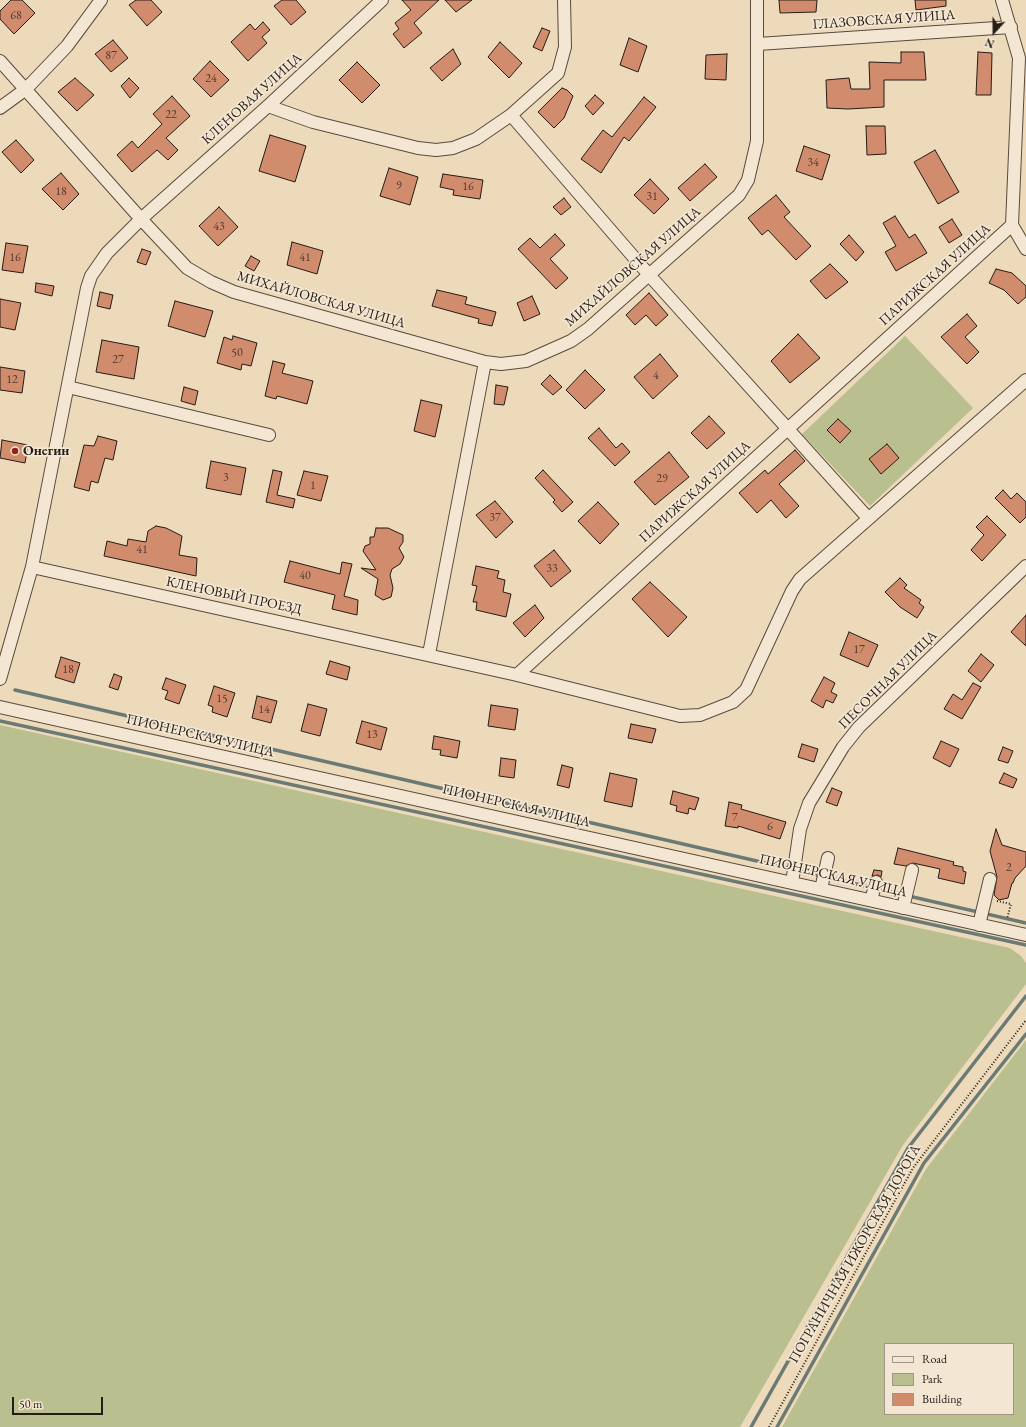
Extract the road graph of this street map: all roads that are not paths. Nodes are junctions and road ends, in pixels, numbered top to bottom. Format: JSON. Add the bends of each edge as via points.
{"nodes":[{"id":1,"x":101,"y":0,"type":"edge"},
{"id":2,"x":382,"y":0,"type":"edge"},
{"id":3,"x":564,"y":0,"type":"edge"},
{"id":4,"x":757,"y":0,"type":"edge"},
{"id":5,"x":1002,"y":0,"type":"edge"},
{"id":6,"x":1011,"y":27,"type":"junction"},
{"id":7,"x":758,"y":44,"type":"junction"},
{"id":8,"x":0,"y":61,"type":"edge"},
{"id":9,"x":26,"y":89,"type":"junction"},
{"id":10,"x":268,"y":106,"type":"junction"},
{"id":11,"x":0,"y":108,"type":"edge"},
{"id":12,"x":0,"y":112,"type":"edge"},
{"id":13,"x":511,"y":115,"type":"junction"},
{"id":14,"x":141,"y":219,"type":"junction"},
{"id":15,"x":1012,"y":225,"type":"junction"},
{"id":16,"x":1026,"y":249,"type":"edge"},
{"id":17,"x":650,"y":276,"type":"junction"},
{"id":18,"x":485,"y":362,"type":"junction"},
{"id":19,"x":1026,"y":380,"type":"edge"},
{"id":20,"x":68,"y":387,"type":"junction"},
{"id":21,"x":787,"y":429,"type":"junction"},
{"id":22,"x":269,"y":435,"type":"dead end"},
{"id":23,"x":868,"y":518,"type":"junction"},
{"id":24,"x":1026,"y":566,"type":"edge"},
{"id":25,"x":32,"y":567,"type":"junction"},
{"id":26,"x":428,"y":654,"type":"junction"},
{"id":27,"x":517,"y":675,"type":"junction"},
{"id":28,"x":0,"y":679,"type":"edge"},
{"id":29,"x":0,"y":707,"type":"edge"},
{"id":30,"x":828,"y":858,"type":"dead end"},
{"id":31,"x":912,"y":870,"type":"dead end"},
{"id":32,"x":990,"y":878,"type":"dead end"},
{"id":33,"x":876,"y":882,"type":"dead end"},
{"id":34,"x":792,"y":883,"type":"junction"},
{"id":35,"x":821,"y":889,"type":"junction"},
{"id":36,"x":871,"y":900,"type":"junction"},
{"id":37,"x":903,"y":908,"type":"junction"},
{"id":38,"x":979,"y":925,"type":"junction"},
{"id":39,"x":1026,"y":935,"type":"edge"}],
"edges":[{"from":1,"to":9,"type":"street","via":[[67,46]]},
{"from":2,"to":10,"type":"street","name":"КЛЕНОВАЯ УЛИЦА"},
{"from":3,"to":13,"type":"street","via":[[565,47],[558,74]]},
{"from":4,"to":7,"type":"street","name":"МИХАЙЛОВСКАЯ УЛИЦА"},
{"from":5,"to":6,"type":"street","name":"ПАРИЖСКАЯ УЛИЦА"},
{"from":6,"to":7,"type":"street","name":"ГЛАЗОВСКАЯ УЛИЦА"},
{"from":6,"to":15,"type":"street","name":"ПАРИЖСКАЯ УЛИЦА","via":[[1019,58]]},
{"from":7,"to":17,"type":"street","name":"МИХАЙЛОВСКАЯ УЛИЦА","via":[[757,140],[748,180],[739,195]]},
{"from":8,"to":9,"type":"street"},
{"from":9,"to":11,"type":"street"},
{"from":9,"to":12,"type":"street"},
{"from":9,"to":14,"type":"street","name":"МИХАЙЛОВСКАЯ УЛИЦА"},
{"from":10,"to":13,"type":"street","via":[[313,122],[418,148],[436,150],[453,148],[476,139]]},
{"from":10,"to":14,"type":"street","name":"КЛЕНОВАЯ УЛИЦА"},
{"from":13,"to":17,"type":"street"},
{"from":14,"to":18,"type":"street","name":"МИХАЙЛОВСКАЯ УЛИЦА","via":[[187,268],[234,292]]},
{"from":14,"to":20,"type":"street","name":"КЛЕНОВАЯ УЛИЦА","via":[[107,253],[91,276]]},
{"from":15,"to":16,"type":"street"},
{"from":15,"to":21,"type":"street","name":"ПАРИЖСКАЯ УЛИЦА"},
{"from":17,"to":18,"type":"street","name":"МИХАЙЛОВСКАЯ УЛИЦА","via":[[588,329],[571,340],[526,361],[501,364]]},
{"from":17,"to":21,"type":"street"},
{"from":18,"to":26,"type":"street"},
{"from":19,"to":23,"type":"street"},
{"from":20,"to":22,"type":"street"},
{"from":20,"to":25,"type":"street","name":"КЛЕНОВАЯ УЛИЦА"},
{"from":21,"to":23,"type":"street"},
{"from":21,"to":27,"type":"street","name":"ПАРИЖСКАЯ УЛИЦА"},
{"from":23,"to":27,"type":"street","via":[[800,579],[746,690],[734,702],[700,715],[680,716]]},
{"from":24,"to":34,"type":"street","name":"ПЕСОЧНАЯ УЛИЦА","via":[[859,727],[843,747],[809,803],[800,829]]},
{"from":25,"to":26,"type":"street","name":"КЛЕНОВЫЙ ПРОЕЗД"},
{"from":25,"to":28,"type":"street","name":"КЛЕНОВАЯ УЛИЦА"},
{"from":26,"to":27,"type":"street"},
{"from":29,"to":34,"type":"street","name":"ПИОНЕРСКАЯ УЛИЦА"},
{"from":30,"to":35,"type":"street"},
{"from":31,"to":37,"type":"street"},
{"from":32,"to":38,"type":"street"},
{"from":33,"to":36,"type":"street"},
{"from":34,"to":35,"type":"street","name":"ПИОНЕРСКАЯ УЛИЦА"},
{"from":35,"to":36,"type":"street","name":"ПИОНЕРСКАЯ УЛИЦА"},
{"from":36,"to":37,"type":"street","name":"ПИОНЕРСКАЯ УЛИЦА"},
{"from":37,"to":38,"type":"street","name":"ПИОНЕРСКАЯ УЛИЦА"},
{"from":38,"to":39,"type":"street","name":"ПИОНЕРСКАЯ УЛИЦА"}]}
